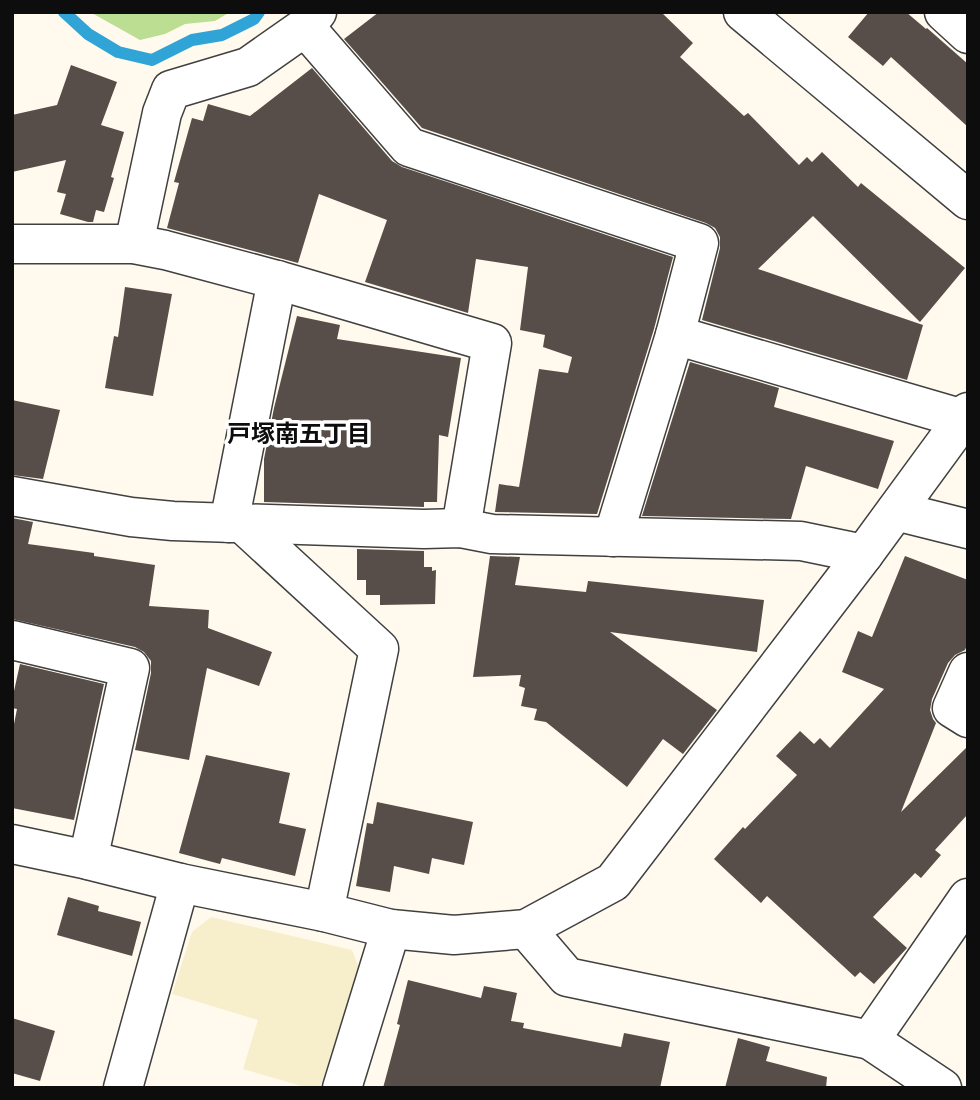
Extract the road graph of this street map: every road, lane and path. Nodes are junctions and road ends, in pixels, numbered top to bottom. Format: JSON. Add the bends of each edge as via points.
{"nodes":[{"id":1,"x":743,"y":12,"type":"edge"},
{"id":2,"x":944,"y":12,"type":"edge"},
{"id":3,"x":311,"y":20,"type":"edge"},
{"id":4,"x":968,"y":34,"type":"edge"},
{"id":5,"x":968,"y":200,"type":"edge"},
{"id":6,"x":12,"y":244,"type":"edge"},
{"id":7,"x":134,"y":244,"type":"junction"},
{"id":8,"x":277,"y":280,"type":"junction"},
{"id":9,"x":675,"y":335,"type":"junction"},
{"id":10,"x":965,"y":416,"type":"edge"},
{"id":11,"x":12,"y":496,"type":"edge"},
{"id":12,"x":896,"y":511,"type":"junction"},
{"id":13,"x":236,"y":523,"type":"junction"},
{"id":14,"x":461,"y":528,"type":"junction"},
{"id":15,"x":968,"y":529,"type":"edge"},
{"id":16,"x":612,"y":537,"type":"junction"},
{"id":17,"x":864,"y":554,"type":"junction"},
{"id":18,"x":12,"y":640,"type":"edge"},
{"id":19,"x":968,"y":672,"type":"edge"},
{"id":20,"x":968,"y":718,"type":"edge"},
{"id":21,"x":12,"y":844,"type":"edge"},
{"id":22,"x":88,"y":860,"type":"junction"},
{"id":23,"x":180,"y":883,"type":"junction"},
{"id":24,"x":968,"y":898,"type":"edge"},
{"id":25,"x":324,"y":912,"type":"junction"},
{"id":26,"x":391,"y":929,"type":"junction"},
{"id":27,"x":526,"y":929,"type":"junction"},
{"id":28,"x":870,"y":1040,"type":"junction"},
{"id":29,"x":937,"y":1086,"type":"edge"},
{"id":30,"x":123,"y":1088,"type":"edge"},
{"id":31,"x":342,"y":1088,"type":"edge"}],
"edges":[{"from":1,"to":5,"type":"street"},
{"from":2,"to":4,"type":"street"},
{"from":3,"to":7,"type":"street","via":[[248,67],[171,90]]},
{"from":3,"to":9,"type":"street","via":[[409,147],[699,243]]},
{"from":6,"to":7,"type":"street"},
{"from":7,"to":8,"type":"street"},
{"from":8,"to":13,"type":"street"},
{"from":8,"to":14,"type":"street","via":[[492,343]]},
{"from":9,"to":10,"type":"street"},
{"from":9,"to":16,"type":"street"},
{"from":10,"to":12,"type":"street"},
{"from":11,"to":13,"type":"street","via":[[131,517]]},
{"from":12,"to":15,"type":"street"},
{"from":12,"to":17,"type":"street"},
{"from":13,"to":14,"type":"street"},
{"from":13,"to":25,"type":"street","via":[[379,649]]},
{"from":14,"to":16,"type":"street","via":[[492,534]]},
{"from":16,"to":17,"type":"street","via":[[801,541]]},
{"from":17,"to":27,"type":"street","via":[[613,882]]},
{"from":18,"to":22,"type":"street","via":[[130,668]]},
{"from":19,"to":20,"type":"street","via":[[952,708]]},
{"from":21,"to":22,"type":"street"},
{"from":22,"to":23,"type":"street"},
{"from":23,"to":25,"type":"street"},
{"from":23,"to":30,"type":"street"},
{"from":24,"to":28,"type":"street"},
{"from":25,"to":26,"type":"street"},
{"from":26,"to":27,"type":"street","via":[[454,935]]},
{"from":26,"to":31,"type":"street"},
{"from":27,"to":28,"type":"street","via":[[567,977]]},
{"from":28,"to":29,"type":"street"}]}
